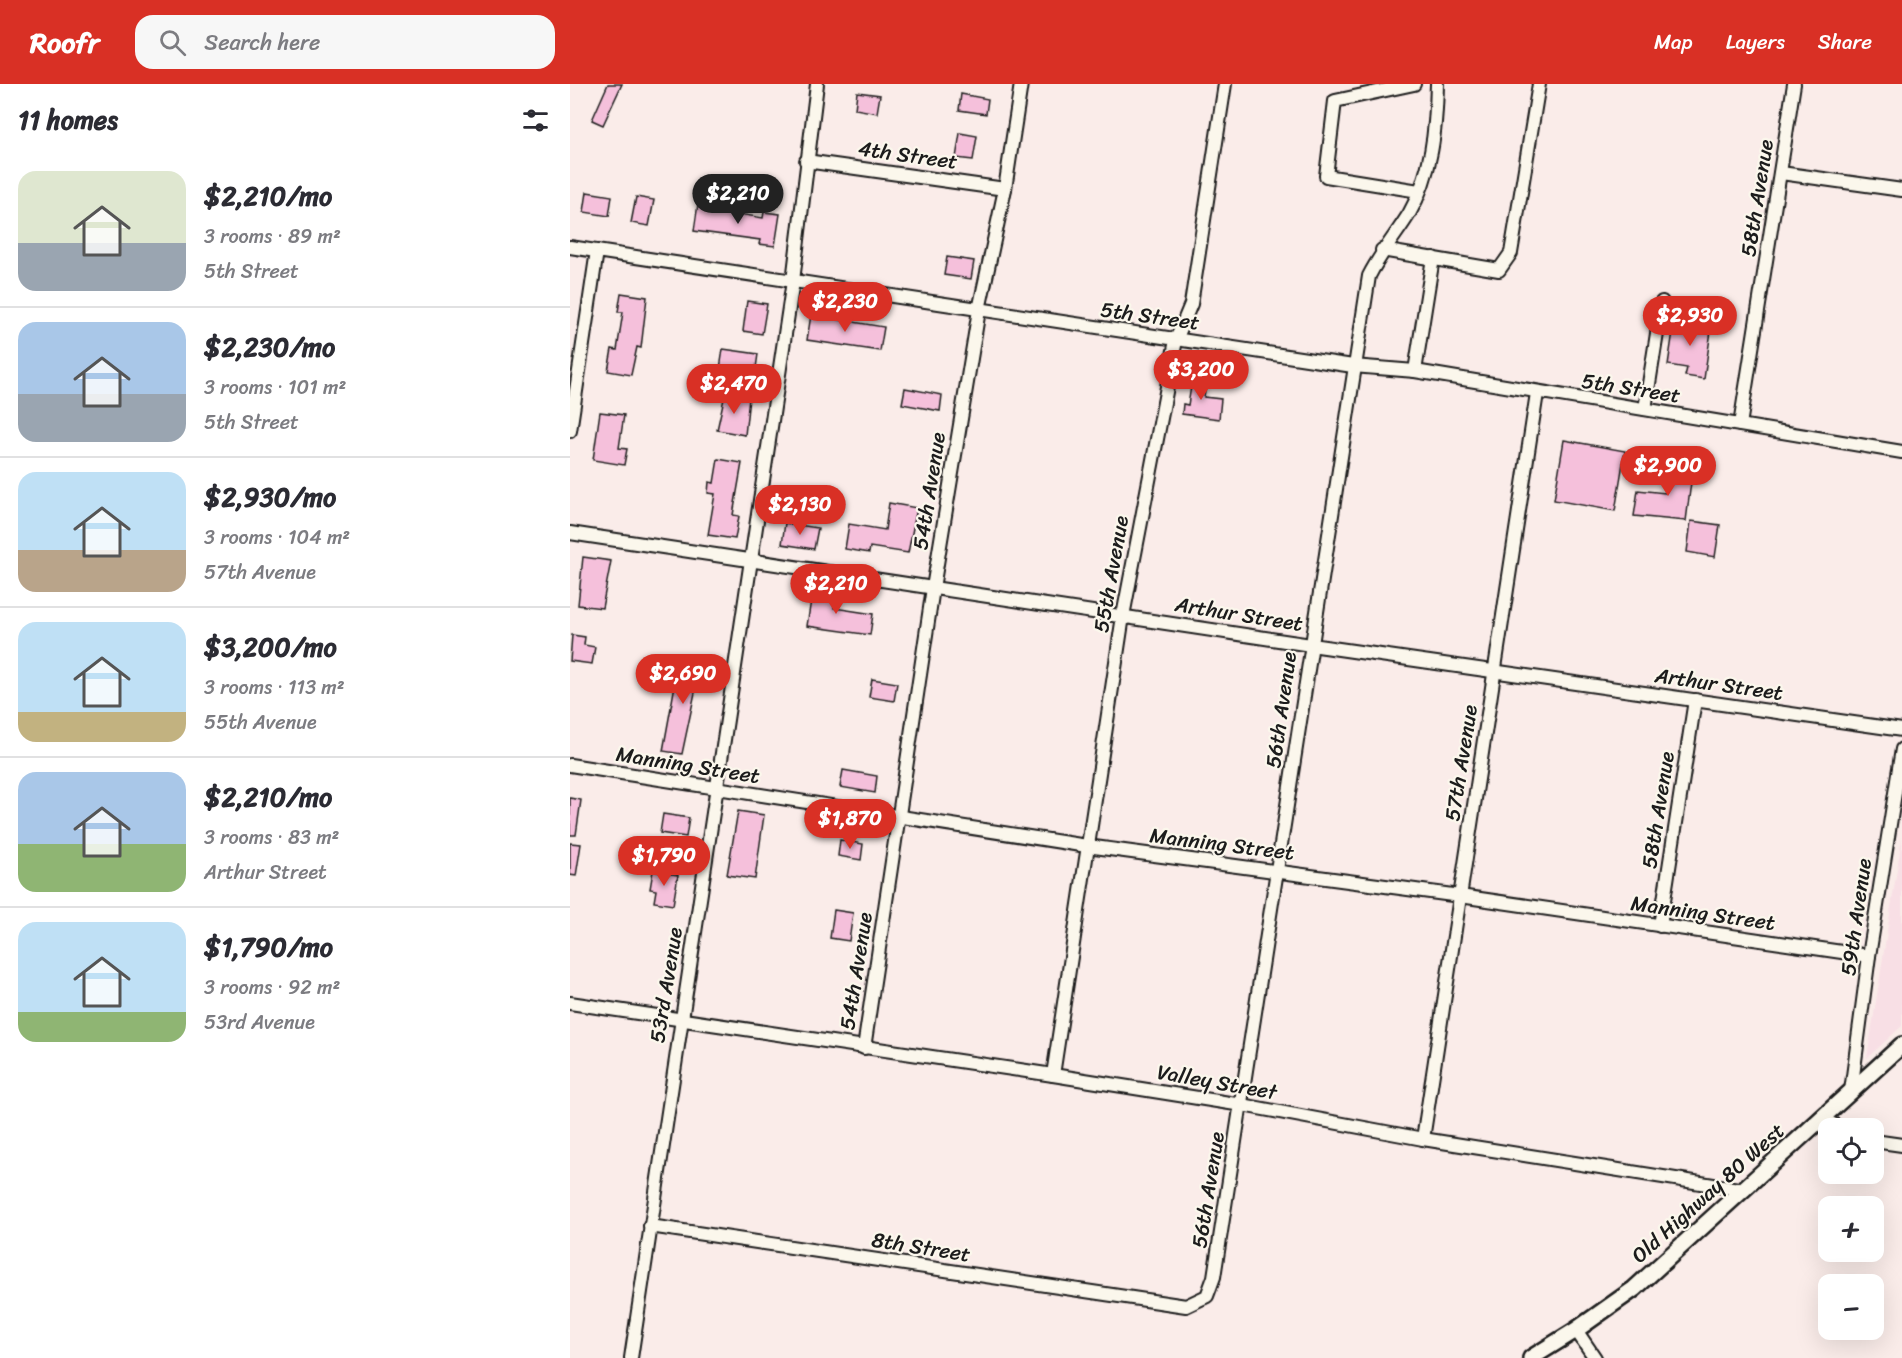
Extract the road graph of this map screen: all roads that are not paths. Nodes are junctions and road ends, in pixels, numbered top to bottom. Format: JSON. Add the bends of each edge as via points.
{"nodes":[{"id":1,"x":817,"y":84,"type":"edge"},
{"id":2,"x":1021,"y":84,"type":"edge"},
{"id":3,"x":1225,"y":84,"type":"edge"},
{"id":4,"x":1414,"y":84,"type":"edge"},
{"id":5,"x":1437,"y":84,"type":"edge"},
{"id":6,"x":1539,"y":84,"type":"edge"},
{"id":7,"x":1794,"y":84,"type":"edge"},
{"id":8,"x":806,"y":161,"type":"junction"},
{"id":9,"x":1781,"y":173,"type":"junction"},
{"id":10,"x":1005,"y":189,"type":"junction"},
{"id":11,"x":1902,"y":190,"type":"edge"},
{"id":12,"x":1419,"y":192,"type":"junction"},
{"id":13,"x":570,"y":247,"type":"edge"},
{"id":14,"x":1382,"y":250,"type":"junction"},
{"id":15,"x":597,"y":251,"type":"junction"},
{"id":16,"x":1433,"y":258,"type":"junction"},
{"id":17,"x":793,"y":280,"type":"junction"},
{"id":18,"x":1662,"y":302,"type":"dead end"},
{"id":19,"x":979,"y":310,"type":"junction"},
{"id":20,"x":1176,"y":340,"type":"junction"},
{"id":21,"x":1353,"y":366,"type":"junction"},
{"id":22,"x":1415,"y":371,"type":"junction"},
{"id":23,"x":1537,"y":393,"type":"junction"},
{"id":24,"x":1645,"y":409,"type":"junction"},
{"id":25,"x":1740,"y":425,"type":"junction"},
{"id":26,"x":570,"y":431,"type":"edge"},
{"id":27,"x":1902,"y":452,"type":"edge"},
{"id":28,"x":570,"y":533,"type":"edge"},
{"id":29,"x":749,"y":559,"type":"junction"},
{"id":30,"x":933,"y":588,"type":"junction"},
{"id":31,"x":1123,"y":616,"type":"junction"},
{"id":32,"x":1311,"y":645,"type":"junction"},
{"id":33,"x":1494,"y":672,"type":"junction"},
{"id":34,"x":1695,"y":700,"type":"junction"},
{"id":35,"x":1902,"y":729,"type":"edge"},
{"id":36,"x":1902,"y":749,"type":"edge"},
{"id":37,"x":570,"y":765,"type":"edge"},
{"id":38,"x":716,"y":789,"type":"junction"},
{"id":39,"x":900,"y":817,"type":"junction"},
{"id":40,"x":1087,"y":846,"type":"junction"},
{"id":41,"x":1277,"y":870,"type":"junction"},
{"id":42,"x":1460,"y":896,"type":"junction"},
{"id":43,"x":1660,"y":926,"type":"junction"},
{"id":44,"x":1869,"y":956,"type":"junction"},
{"id":45,"x":570,"y":1003,"type":"edge"},
{"id":46,"x":680,"y":1020,"type":"junction"},
{"id":47,"x":1902,"y":1045,"type":"edge"},
{"id":48,"x":864,"y":1048,"type":"junction"},
{"id":49,"x":1053,"y":1074,"type":"junction"},
{"id":50,"x":1851,"y":1091,"type":"junction"},
{"id":51,"x":1242,"y":1105,"type":"junction"},
{"id":52,"x":1823,"y":1118,"type":"edge"},
{"id":53,"x":1818,"y":1123,"type":"edge"},
{"id":54,"x":1423,"y":1139,"type":"junction"},
{"id":55,"x":1884,"y":1142,"type":"edge"},
{"id":56,"x":1902,"y":1145,"type":"edge"},
{"id":57,"x":1745,"y":1190,"type":"junction"},
{"id":58,"x":650,"y":1226,"type":"junction"},
{"id":59,"x":1186,"y":1306,"type":"joint"},
{"id":60,"x":1576,"y":1330,"type":"junction"},
{"id":61,"x":631,"y":1358,"type":"edge"},
{"id":62,"x":1531,"y":1358,"type":"edge"},
{"id":63,"x":1595,"y":1358,"type":"edge"}],
"edges":[{"from":1,"to":8,"type":"street","name":"53rd Avenue"},
{"from":2,"to":10,"type":"street","name":"54th Avenue"},
{"from":3,"to":20,"type":"street","name":"55th Avenue","via":[[1191,304]]},
{"from":4,"to":12,"type":"street","via":[[1335,101],[1326,176]]},
{"from":5,"to":12,"type":"street","name":"56th Avenue","via":[[1428,171]]},
{"from":6,"to":16,"type":"street","via":[[1511,253],[1498,270]]},
{"from":7,"to":9,"type":"street","name":"58th Avenue"},
{"from":8,"to":10,"type":"street","name":"4th Street"},
{"from":8,"to":17,"type":"street","name":"53rd Avenue"},
{"from":9,"to":11,"type":"street"},
{"from":9,"to":25,"type":"street","name":"58th Avenue"},
{"from":10,"to":19,"type":"street","name":"54th Avenue"},
{"from":12,"to":14,"type":"street","name":"56th Avenue"},
{"from":13,"to":15,"type":"street","name":"5th Street"},
{"from":14,"to":16,"type":"street"},
{"from":14,"to":21,"type":"street","name":"56th Avenue","via":[[1369,276]]},
{"from":15,"to":17,"type":"street","name":"5th Street"},
{"from":15,"to":26,"type":"street"},
{"from":16,"to":22,"type":"street"},
{"from":17,"to":19,"type":"street","name":"5th Street"},
{"from":17,"to":29,"type":"street","name":"53rd Avenue"},
{"from":18,"to":24,"type":"street"},
{"from":19,"to":20,"type":"street","name":"5th Street"},
{"from":19,"to":30,"type":"street","name":"54th Avenue"},
{"from":20,"to":21,"type":"street","name":"5th Street"},
{"from":20,"to":31,"type":"street","name":"55th Avenue"},
{"from":21,"to":22,"type":"street","name":"5th Street"},
{"from":21,"to":32,"type":"street","name":"56th Avenue"},
{"from":22,"to":23,"type":"street","name":"5th Street"},
{"from":23,"to":24,"type":"street","name":"5th Street"},
{"from":23,"to":33,"type":"street","name":"57th Avenue"},
{"from":24,"to":25,"type":"street","name":"5th Street"},
{"from":25,"to":27,"type":"street","name":"5th Street"},
{"from":28,"to":29,"type":"street","name":"Arthur Street"},
{"from":29,"to":30,"type":"street","name":"Arthur Street"},
{"from":29,"to":38,"type":"street","name":"53rd Avenue"},
{"from":30,"to":31,"type":"street","name":"Arthur Street"},
{"from":30,"to":39,"type":"street","name":"54th Avenue"},
{"from":31,"to":32,"type":"street","name":"Arthur Street"},
{"from":31,"to":40,"type":"street","name":"55th Avenue"},
{"from":32,"to":33,"type":"street","name":"Arthur Street"},
{"from":32,"to":41,"type":"street","name":"56th Avenue"},
{"from":33,"to":34,"type":"street","name":"Arthur Street"},
{"from":33,"to":42,"type":"street","name":"57th Avenue"},
{"from":34,"to":35,"type":"street","name":"Arthur Street"},
{"from":34,"to":43,"type":"street","name":"58th Avenue"},
{"from":36,"to":44,"type":"street","name":"59th Avenue"},
{"from":37,"to":38,"type":"street","name":"Manning Street"},
{"from":38,"to":39,"type":"street","name":"Manning Street"},
{"from":38,"to":46,"type":"street","name":"53rd Avenue"},
{"from":39,"to":40,"type":"street","name":"Manning Street"},
{"from":39,"to":48,"type":"street","name":"54th Avenue"},
{"from":40,"to":41,"type":"street","name":"Manning Street"},
{"from":40,"to":49,"type":"street","name":"55th Avenue"},
{"from":41,"to":42,"type":"street","name":"Manning Street"},
{"from":41,"to":51,"type":"street","name":"56th Avenue"},
{"from":42,"to":43,"type":"street","name":"Manning Street"},
{"from":42,"to":54,"type":"street","name":"57th Avenue"},
{"from":43,"to":44,"type":"street","name":"Manning Street"},
{"from":44,"to":50,"type":"street","name":"59th Avenue"},
{"from":45,"to":46,"type":"street","name":"Valley Street"},
{"from":46,"to":48,"type":"street","name":"Valley Street"},
{"from":46,"to":58,"type":"street","name":"53rd Avenue"},
{"from":47,"to":50,"type":"main road","name":"Old Highway 80 West"},
{"from":48,"to":49,"type":"street","name":"Valley Street"},
{"from":49,"to":51,"type":"street","name":"Valley Street"},
{"from":50,"to":52,"type":"main road","name":"Old Highway 80 West"},
{"from":51,"to":54,"type":"street","name":"Valley Street"},
{"from":51,"to":59,"type":"street","name":"56th Avenue","via":[[1214,1276],[1207,1296]]},
{"from":53,"to":57,"type":"main road","name":"Old Highway 80 West"},
{"from":54,"to":57,"type":"street","name":"Valley Street"},
{"from":55,"to":56,"type":"street"},
{"from":57,"to":60,"type":"main road","name":"Old Highway 80 West","via":[[1634,1289]]},
{"from":58,"to":59,"type":"street","name":"8th Street"},
{"from":58,"to":61,"type":"street","name":"53rd Avenue"},
{"from":60,"to":62,"type":"main road","name":"Old Highway 80 West"},
{"from":60,"to":63,"type":"street"}]}
